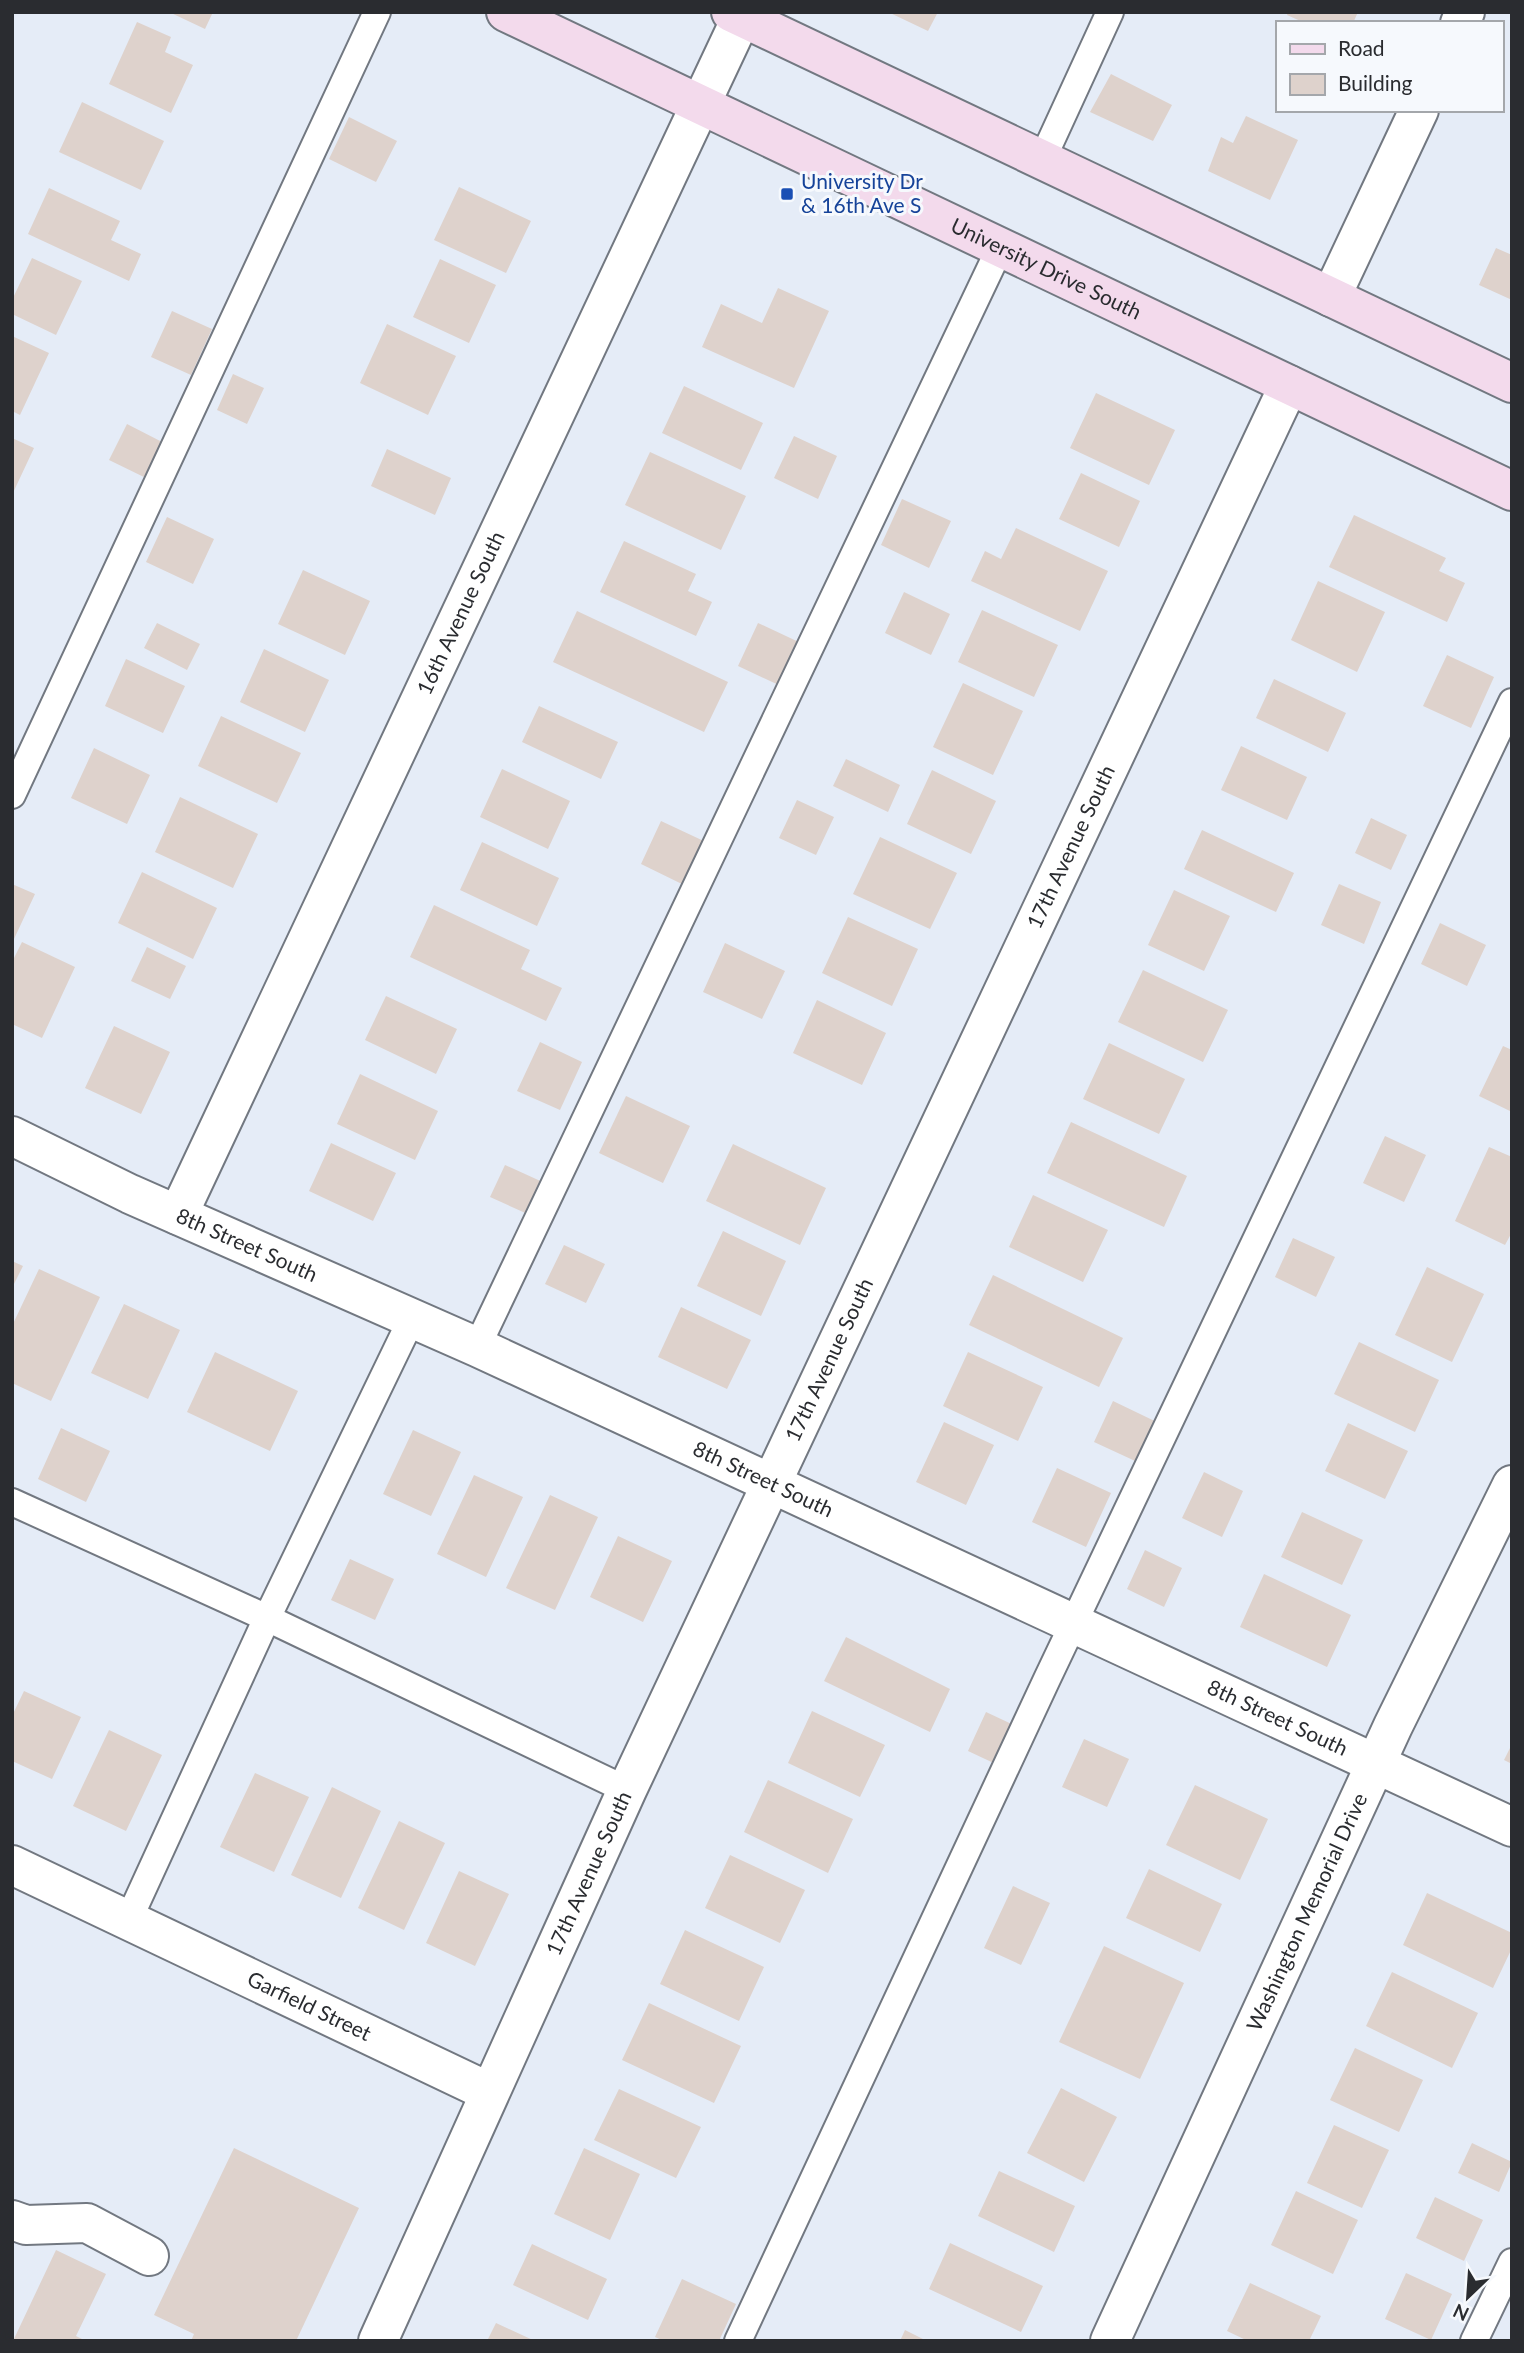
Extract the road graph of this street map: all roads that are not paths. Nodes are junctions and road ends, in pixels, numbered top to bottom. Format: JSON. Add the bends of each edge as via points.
{"nodes":[{"id":1,"x":377,"y":12,"type":"edge"},
{"id":2,"x":506,"y":12,"type":"edge"},
{"id":3,"x":1110,"y":12,"type":"edge"},
{"id":4,"x":739,"y":14,"type":"edge"},
{"id":5,"x":700,"y":105,"type":"junction"},
{"id":6,"x":1418,"y":112,"type":"edge"},
{"id":7,"x":1042,"y":160,"type":"junction"},
{"id":8,"x":1000,"y":248,"type":"junction"},
{"id":9,"x":1331,"y":297,"type":"junction"},
{"id":10,"x":1512,"y":383,"type":"edge"},
{"id":11,"x":1289,"y":385,"type":"junction"},
{"id":12,"x":1512,"y":491,"type":"edge"},
{"id":13,"x":1512,"y":702,"type":"edge"},
{"id":14,"x":12,"y":795,"type":"edge"},
{"id":15,"x":12,"y":1136,"type":"edge"},
{"id":16,"x":178,"y":1214,"type":"junction"},
{"id":17,"x":412,"y":1318,"type":"junction"},
{"id":18,"x":477,"y":1347,"type":"junction"},
{"id":19,"x":772,"y":1485,"type":"junction"},
{"id":20,"x":1512,"y":1485,"type":"edge"},
{"id":21,"x":12,"y":1502,"type":"edge"},
{"id":22,"x":267,"y":1618,"type":"junction"},
{"id":23,"x":1074,"y":1624,"type":"junction"},
{"id":24,"x":1376,"y":1764,"type":"junction"},
{"id":25,"x":628,"y":1790,"type":"junction"},
{"id":26,"x":1512,"y":1827,"type":"edge"},
{"id":27,"x":12,"y":1865,"type":"edge"},
{"id":28,"x":128,"y":1921,"type":"junction"},
{"id":29,"x":489,"y":2092,"type":"junction"},
{"id":30,"x":12,"y":2220,"type":"edge"},
{"id":31,"x":149,"y":2256,"type":"dead end"},
{"id":32,"x":1512,"y":2262,"type":"edge"},
{"id":33,"x":377,"y":2341,"type":"edge"},
{"id":34,"x":738,"y":2341,"type":"edge"},
{"id":35,"x":1110,"y":2341,"type":"edge"},
{"id":36,"x":1474,"y":2341,"type":"edge"}],
"edges":[{"from":1,"to":14,"type":"lane"},
{"from":2,"to":5,"type":"main road","name":"University Drive South"},
{"from":3,"to":7,"type":"lane"},
{"from":4,"to":5,"type":"street","name":"16th Avenue South"},
{"from":4,"to":7,"type":"main road"},
{"from":5,"to":8,"type":"main road","name":"University Drive South"},
{"from":5,"to":16,"type":"street","name":"16th Avenue South"},
{"from":6,"to":9,"type":"street"},
{"from":7,"to":9,"type":"main road"},
{"from":8,"to":11,"type":"main road","name":"University Drive South"},
{"from":8,"to":18,"type":"lane"},
{"from":9,"to":10,"type":"main road"},
{"from":11,"to":12,"type":"main road","name":"University Drive South"},
{"from":11,"to":19,"type":"street","name":"17th Avenue South"},
{"from":13,"to":23,"type":"lane"},
{"from":15,"to":16,"type":"street","name":"8th Street South"},
{"from":16,"to":17,"type":"street","name":"8th Street South"},
{"from":17,"to":18,"type":"street","name":"8th Street South"},
{"from":17,"to":22,"type":"lane"},
{"from":18,"to":19,"type":"street","name":"8th Street South"},
{"from":19,"to":23,"type":"street","name":"8th Street South"},
{"from":19,"to":25,"type":"street","name":"17th Avenue South"},
{"from":20,"to":24,"type":"street","name":"Washington Memorial Drive"},
{"from":21,"to":22,"type":"lane"},
{"from":22,"to":25,"type":"lane"},
{"from":22,"to":28,"type":"lane"},
{"from":23,"to":24,"type":"street","name":"8th Street South"},
{"from":23,"to":34,"type":"lane"},
{"from":24,"to":26,"type":"street","name":"8th Street South"},
{"from":24,"to":35,"type":"street","name":"Washington Memorial Drive"},
{"from":25,"to":29,"type":"street","name":"17th Avenue South"},
{"from":27,"to":28,"type":"street","name":"Garfield Street"},
{"from":28,"to":29,"type":"street","name":"Garfield Street"},
{"from":29,"to":33,"type":"street","name":"17th Avenue South"},
{"from":30,"to":31,"type":"street","via":[[26,2225],[87,2223]]},
{"from":32,"to":36,"type":"lane"}]}
